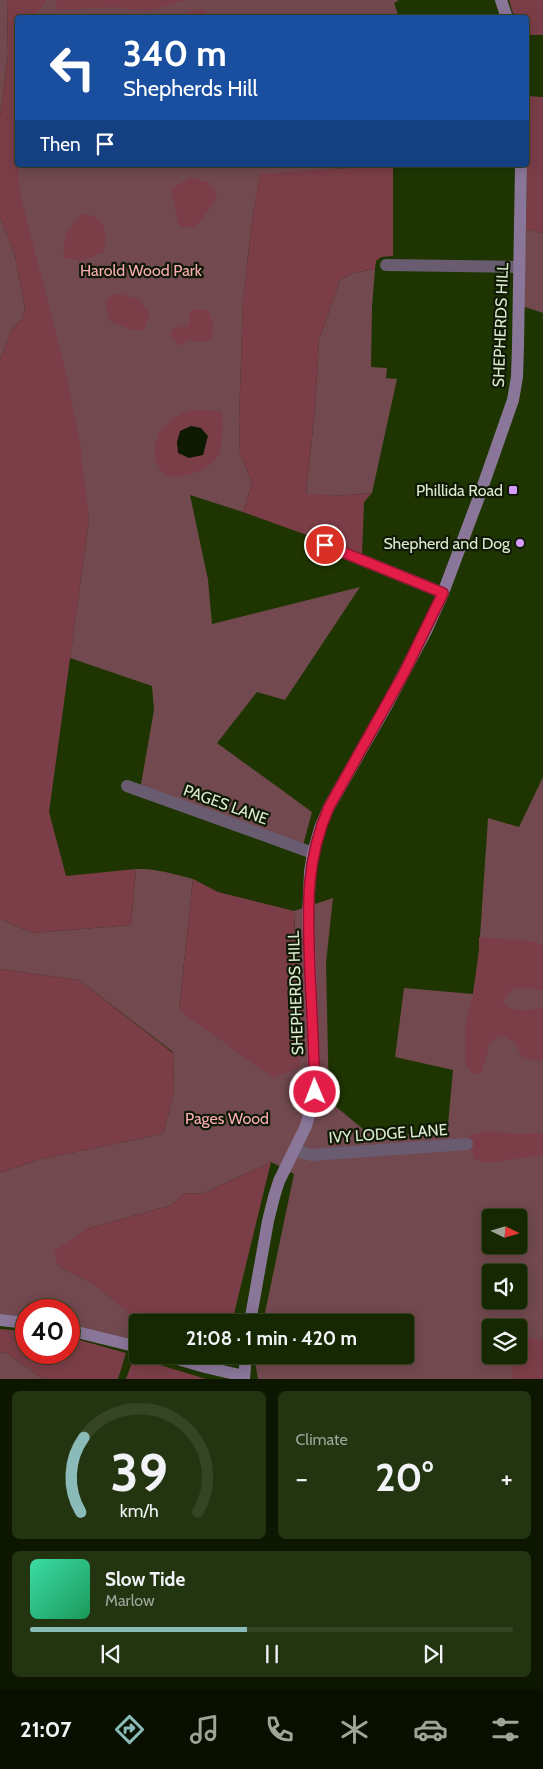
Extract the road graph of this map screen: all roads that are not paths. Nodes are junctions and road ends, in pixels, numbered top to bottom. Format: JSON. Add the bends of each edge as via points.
{"nodes":[{"id":1,"x":501,"y":0,"type":"edge"},
{"id":2,"x":506,"y":15,"type":"edge"},
{"id":3,"x":521,"y":167,"type":"edge"},
{"id":4,"x":386,"y":266,"type":"dead end"},
{"id":5,"x":520,"y":267,"type":"junction"},
{"id":6,"x":325,"y":545,"type":"dead end"},
{"id":7,"x":443,"y":593,"type":"junction"},
{"id":8,"x":127,"y":786,"type":"dead end"},
{"id":9,"x":313,"y":853,"type":"junction"},
{"id":10,"x":467,"y":1144,"type":"dead end"},
{"id":11,"x":294,"y":1150,"type":"junction"},
{"id":12,"x":251,"y":1314,"type":"edge"},
{"id":13,"x":0,"y":1320,"type":"edge"},
{"id":14,"x":15,"y":1322,"type":"edge"},
{"id":15,"x":80,"y":1333,"type":"edge"},
{"id":16,"x":129,"y":1345,"type":"edge"},
{"id":17,"x":192,"y":1364,"type":"edge"},
{"id":18,"x":245,"y":1364,"type":"edge"},
{"id":19,"x":244,"y":1377,"type":"edge"}],
"edges":[{"from":1,"to":2,"type":"street"},
{"from":3,"to":5,"type":"street","name":"SHEPHERDS HILL"},
{"from":4,"to":5,"type":"street"},
{"from":5,"to":7,"type":"street","name":"SHEPHERDS HILL","via":[[513,400]]},
{"from":6,"to":7,"type":"street"},
{"from":7,"to":9,"type":"street","name":"SHEPHERDS HILL","via":[[404,673],[329,807]]},
{"from":8,"to":9,"type":"street","name":"PAGES LANE"},
{"from":9,"to":11,"type":"street","name":"SHEPHERDS HILL","via":[[308,916],[315,1092],[306,1126]]},
{"from":10,"to":11,"type":"street","name":"IVY LODGE LANE","via":[[310,1155]]},
{"from":11,"to":12,"type":"street","name":"SHEPHERDS HILL","via":[[279,1181],[268,1220]]},
{"from":13,"to":14,"type":"street"},
{"from":15,"to":16,"type":"street"},
{"from":17,"to":19,"type":"street"},
{"from":18,"to":19,"type":"street"}]}
